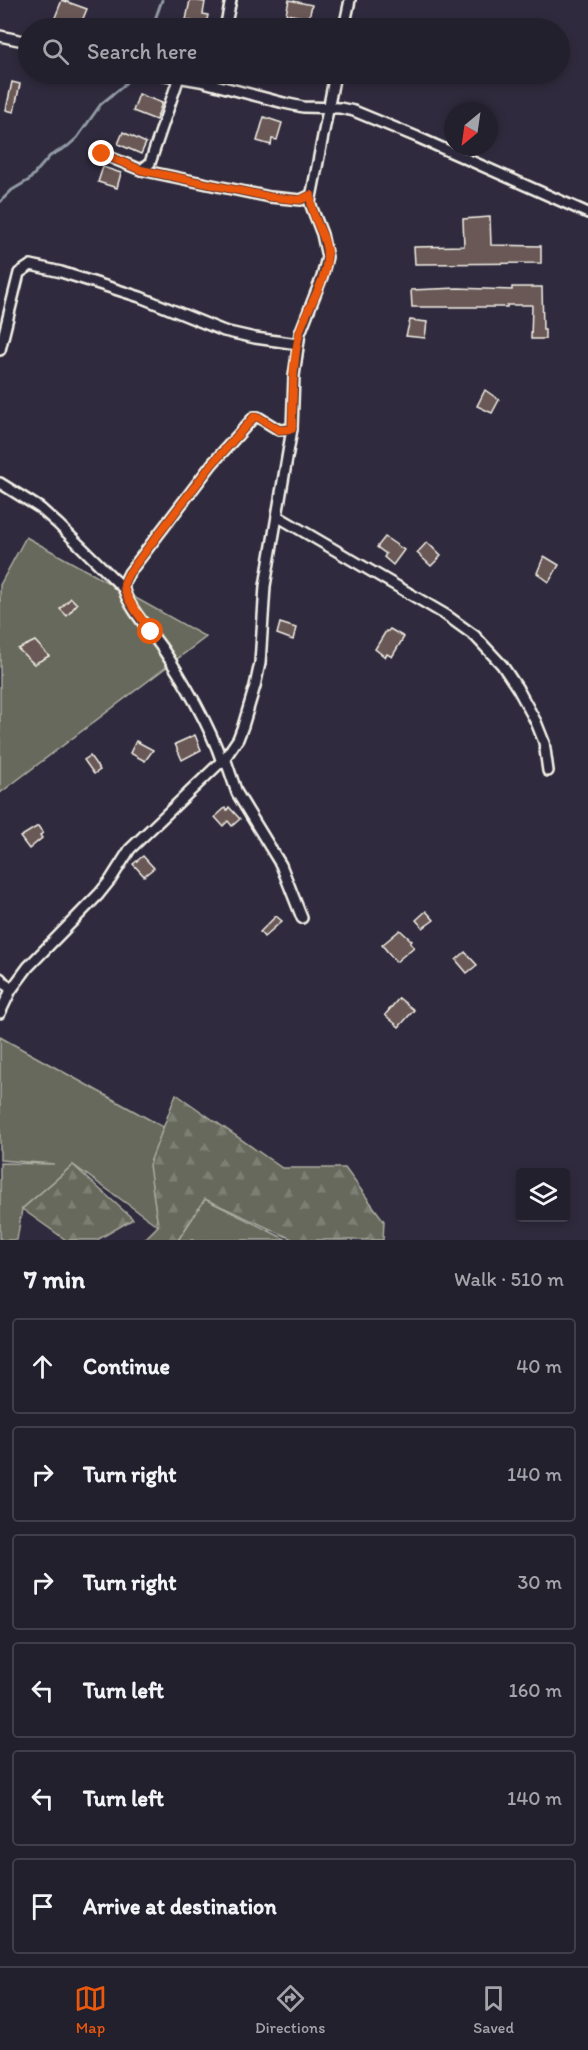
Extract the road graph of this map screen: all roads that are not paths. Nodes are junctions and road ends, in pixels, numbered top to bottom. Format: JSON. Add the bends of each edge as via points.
{"nodes":[{"id":1,"x":231,"y":0,"type":"edge"},
{"id":2,"x":350,"y":0,"type":"edge"},
{"id":3,"x":227,"y":18,"type":"edge"},
{"id":4,"x":346,"y":18,"type":"edge"},
{"id":5,"x":0,"y":36,"type":"edge"},
{"id":6,"x":18,"y":40,"type":"edge"},
{"id":7,"x":177,"y":84,"type":"edge"},
{"id":8,"x":210,"y":84,"type":"edge"},
{"id":9,"x":333,"y":84,"type":"edge"},
{"id":10,"x":215,"y":85,"type":"joint"},
{"id":11,"x":329,"y":108,"type":"junction"},
{"id":12,"x":102,"y":154,"type":"dead end"},
{"id":13,"x":141,"y":170,"type":"junction"},
{"id":14,"x":311,"y":195,"type":"junction"},
{"id":15,"x":588,"y":213,"type":"edge"},
{"id":16,"x":298,"y":344,"type":"junction"},
{"id":17,"x":0,"y":350,"type":"edge"},
{"id":18,"x":292,"y":429,"type":"junction"},
{"id":19,"x":0,"y":483,"type":"edge"},
{"id":20,"x":277,"y":516,"type":"junction"},
{"id":21,"x":124,"y":589,"type":"junction"},
{"id":22,"x":224,"y":760,"type":"junction"},
{"id":23,"x":548,"y":771,"type":"dead end"},
{"id":24,"x":302,"y":918,"type":"dead end"},
{"id":25,"x":0,"y":978,"type":"edge"},
{"id":26,"x":11,"y":990,"type":"junction"},
{"id":27,"x":0,"y":1013,"type":"edge"}],
"edges":[{"from":1,"to":3,"type":"street"},
{"from":2,"to":4,"type":"street"},
{"from":5,"to":6,"type":"street"},
{"from":7,"to":13,"type":"street","via":[[150,164]]},
{"from":8,"to":10,"type":"street"},
{"from":9,"to":11,"type":"street"},
{"from":10,"to":11,"type":"street","via":[[284,103]]},
{"from":11,"to":14,"type":"street"},
{"from":11,"to":15,"type":"street","via":[[363,115]]},
{"from":12,"to":13,"type":"street"},
{"from":13,"to":14,"type":"street","via":[[288,200]]},
{"from":14,"to":16,"type":"street","via":[[327,257]]},
{"from":16,"to":17,"type":"street","via":[[224,331],[140,297],[32,265],[19,273]]},
{"from":16,"to":18,"type":"street"},
{"from":18,"to":20,"type":"street"},
{"from":18,"to":21,"type":"street","via":[[279,430],[254,417],[212,464],[134,567]]},
{"from":19,"to":21,"type":"street","via":[[49,516]]},
{"from":20,"to":22,"type":"street","via":[[265,586],[260,663],[238,739]]},
{"from":20,"to":23,"type":"street","via":[[475,636],[502,665],[536,722],[544,742]]},
{"from":21,"to":22,"type":"street","via":[[164,651]]},
{"from":22,"to":24,"type":"street","via":[[237,793],[281,865]]},
{"from":22,"to":26,"type":"street","via":[[130,849],[105,886]]},
{"from":25,"to":26,"type":"street"},
{"from":26,"to":27,"type":"street"}]}
